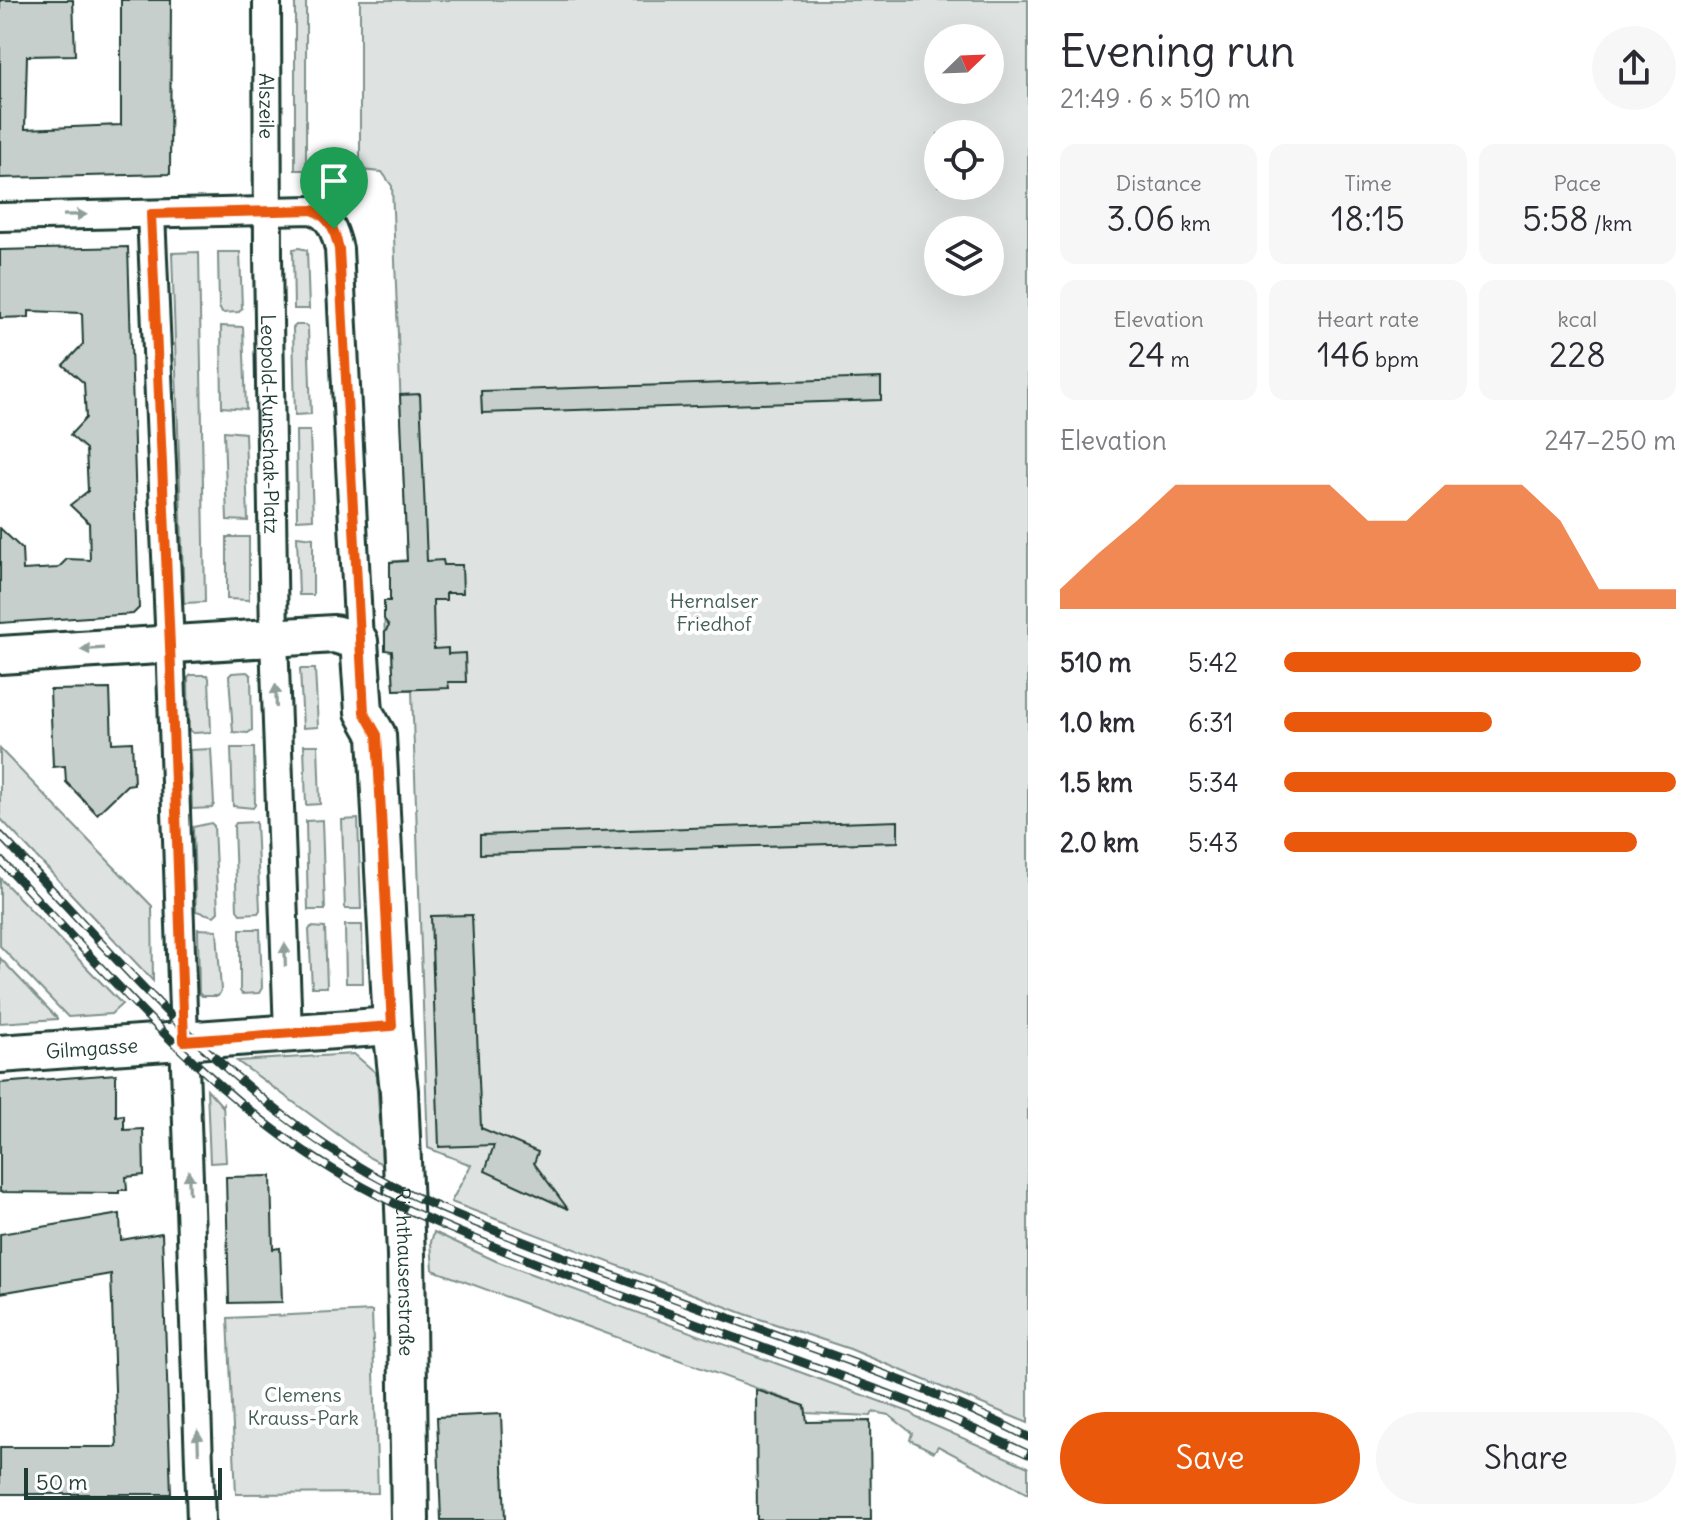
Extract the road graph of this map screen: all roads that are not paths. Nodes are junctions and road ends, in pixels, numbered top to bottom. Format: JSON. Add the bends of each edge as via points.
{"nodes":[{"id":1,"x":267,"y":0,"type":"edge"},
{"id":2,"x":267,"y":210,"type":"junction"},
{"id":3,"x":151,"y":214,"type":"junction"},
{"id":4,"x":0,"y":217,"type":"edge"},
{"id":5,"x":274,"y":638,"type":"junction"},
{"id":6,"x":359,"y":641,"type":"junction"},
{"id":7,"x":170,"y":644,"type":"junction"},
{"id":8,"x":0,"y":655,"type":"edge"},
{"id":9,"x":392,"y":1026,"type":"junction"},
{"id":10,"x":288,"y":1033,"type":"junction"},
{"id":11,"x":184,"y":1041,"type":"junction"},
{"id":12,"x":0,"y":1054,"type":"edge"},
{"id":13,"x":201,"y":1520,"type":"edge"},
{"id":14,"x":410,"y":1520,"type":"edge"}],
"edges":[{"from":1,"to":2,"type":"street","name":"Alszeile"},
{"from":2,"to":3,"type":"street"},
{"from":2,"to":5,"type":"street","name":"Leopold-Kunschak-Platz"},
{"from":2,"to":6,"type":"street","via":[[313,210],[327,217],[339,249]]},
{"from":4,"to":3,"type":"street","one_way":true},
{"from":3,"to":7,"type":"street"},
{"from":5,"to":6,"type":"street","via":[[334,634]]},
{"from":5,"to":7,"type":"street"},
{"from":10,"to":5,"type":"street","name":"Leopold-Kunschak-Platz","one_way":true},
{"from":6,"to":9,"type":"street","via":[[364,712],[377,735]]},
{"from":7,"to":8,"type":"street","one_way":true},
{"from":7,"to":11,"type":"street"},
{"from":9,"to":10,"type":"street"},
{"from":9,"to":14,"type":"street","name":"Richthausenstraße","via":[[406,1255]]},
{"from":10,"to":11,"type":"street"},
{"from":11,"to":12,"type":"street","name":"Gilmgasse"},
{"from":13,"to":11,"type":"street","one_way":true}]}
